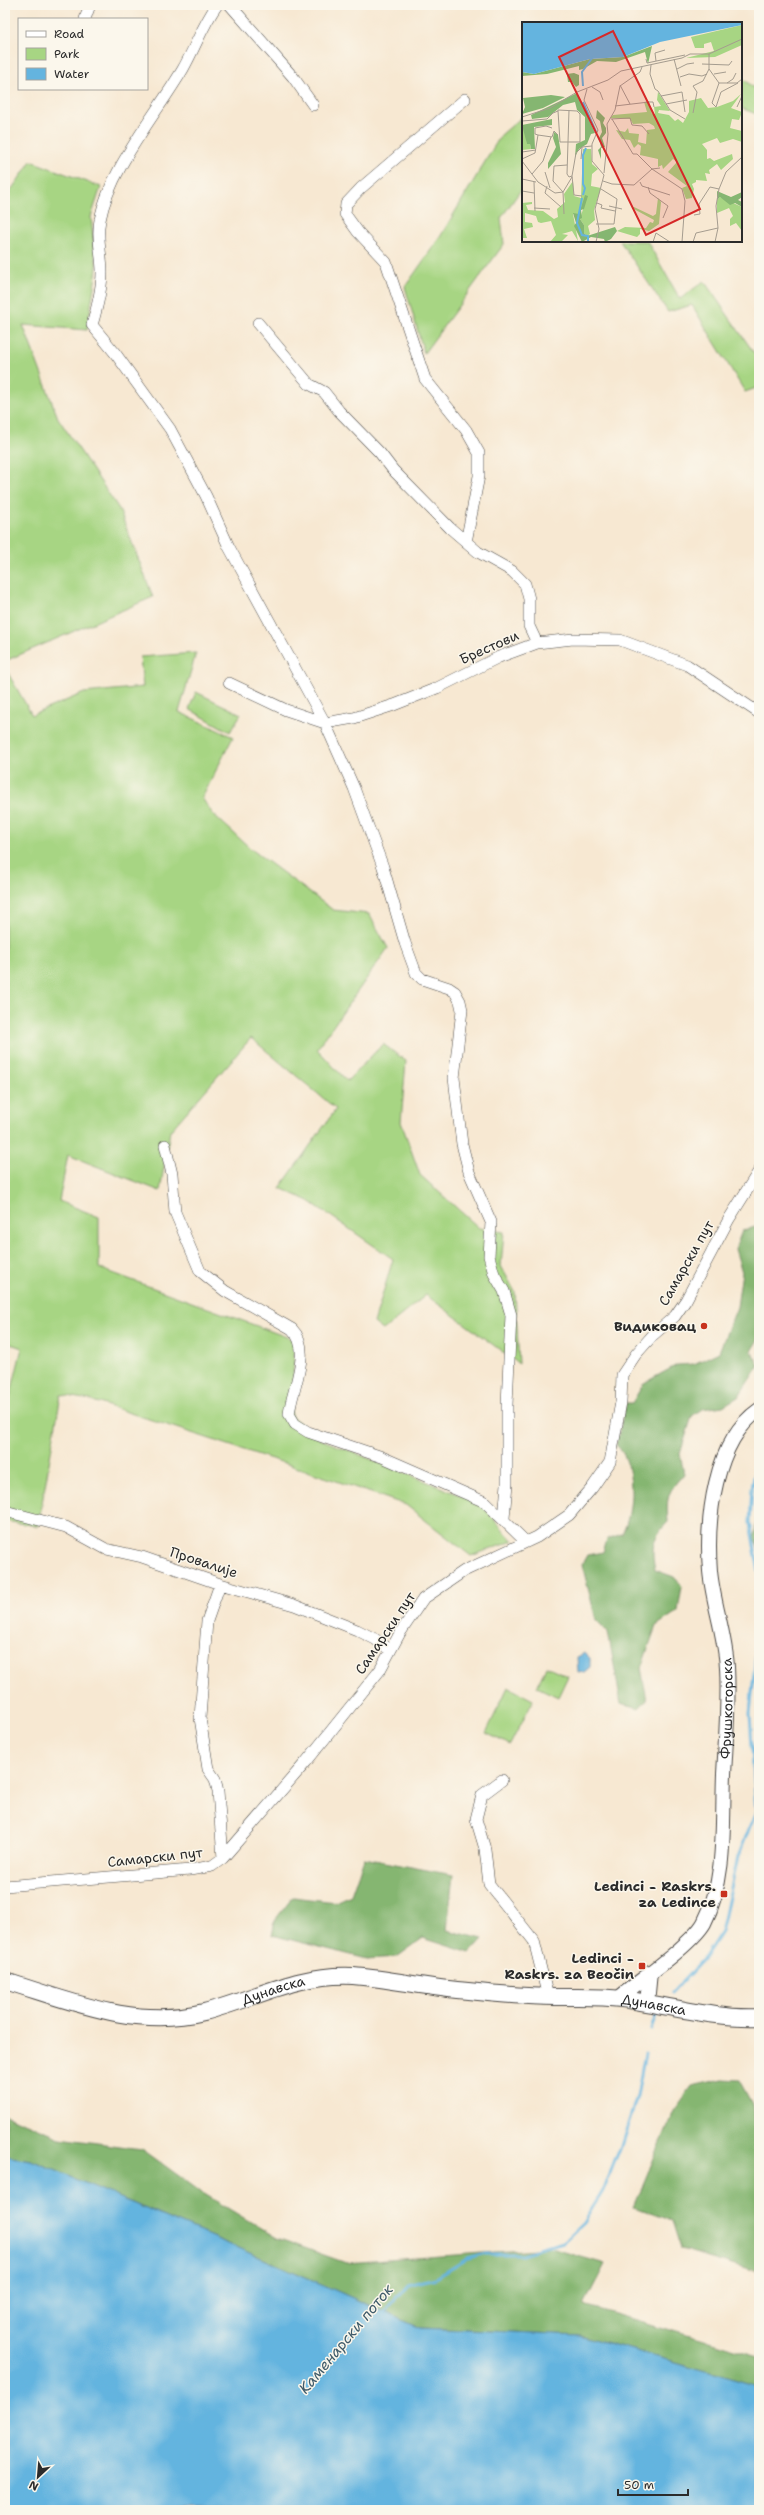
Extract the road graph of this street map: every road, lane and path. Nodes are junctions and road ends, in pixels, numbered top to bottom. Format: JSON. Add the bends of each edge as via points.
{"nodes":[{"id":1,"x":90,"y":5,"type":"edge"},
{"id":2,"x":217,"y":5,"type":"edge"},
{"id":3,"x":230,"y":5,"type":"edge"},
{"id":4,"x":85,"y":18,"type":"edge"},
{"id":5,"x":465,"y":98,"type":"dead end"},
{"id":6,"x":313,"y":105,"type":"dead end"},
{"id":7,"x":258,"y":323,"type":"dead end"},
{"id":8,"x":466,"y":542,"type":"junction"},
{"id":9,"x":537,"y":642,"type":"junction"},
{"id":10,"x":229,"y":683,"type":"dead end"},
{"id":11,"x":759,"y":713,"type":"edge"},
{"id":12,"x":326,"y":723,"type":"junction"},
{"id":13,"x":165,"y":1145,"type":"dead end"},
{"id":14,"x":759,"y":1171,"type":"edge"},
{"id":15,"x":759,"y":1410,"type":"edge"},
{"id":16,"x":5,"y":1511,"type":"edge"},
{"id":17,"x":504,"y":1518,"type":"junction"},
{"id":18,"x":526,"y":1542,"type":"junction"},
{"id":19,"x":220,"y":1584,"type":"junction"},
{"id":20,"x":390,"y":1650,"type":"junction"},
{"id":21,"x":502,"y":1780,"type":"dead end"},
{"id":22,"x":223,"y":1858,"type":"junction"},
{"id":23,"x":5,"y":1886,"type":"edge"},
{"id":24,"x":650,"y":1972,"type":"junction"},
{"id":25,"x":5,"y":1981,"type":"edge"},
{"id":26,"x":548,"y":1997,"type":"junction"},
{"id":27,"x":619,"y":1998,"type":"junction"},
{"id":28,"x":647,"y":2003,"type":"junction"},
{"id":29,"x":759,"y":2017,"type":"edge"}],
"edges":[{"from":1,"to":4,"type":"street"},
{"from":2,"to":12,"type":"street","via":[[203,25],[184,67],[140,134],[106,199],[100,220],[98,243],[102,271],[92,325],[170,429],[206,496],[229,547]]},
{"from":3,"to":6,"type":"street","via":[[293,77]]},
{"from":5,"to":8,"type":"street","via":[[362,188],[346,204],[345,214],[386,262],[425,379],[466,430],[479,453],[479,476]]},
{"from":7,"to":8,"type":"street","via":[[309,384],[324,392],[393,470]]},
{"from":8,"to":9,"type":"street","via":[[478,552],[512,571],[525,584],[529,600],[529,626]]},
{"from":9,"to":11,"type":"street","name":"Брестови","via":[[574,639],[620,640],[687,665]]},
{"from":9,"to":12,"type":"street","name":"Брестови","via":[[394,705],[354,718]]},
{"from":10,"to":12,"type":"street","name":"Брестови","via":[[286,710]]},
{"from":12,"to":17,"type":"street","via":[[354,788],[383,867],[416,973],[422,979],[449,988],[460,1001],[462,1010],[454,1078],[462,1144],[469,1172],[491,1222],[489,1256],[511,1315],[507,1405],[508,1484]]},
{"from":13,"to":17,"type":"street","via":[[172,1174],[175,1212],[200,1271],[225,1291],[292,1329],[300,1338],[302,1354],[289,1414],[291,1421],[324,1438],[382,1457],[468,1493],[486,1502]]},
{"from":14,"to":18,"type":"street","name":"Самарски пут","via":[[729,1219],[686,1300],[675,1316],[636,1354],[622,1375],[621,1402],[610,1462],[569,1515]]},
{"from":15,"to":24,"type":"street","name":"Фрушкогорска","via":[[745,1420],[729,1444],[722,1462],[711,1519],[710,1570],[727,1666],[718,1882],[709,1912],[695,1935]]},
{"from":16,"to":19,"type":"street","name":"Провалије","via":[[66,1527],[106,1549]]},
{"from":17,"to":18,"type":"street"},
{"from":18,"to":20,"type":"street","name":"Самарски пут","via":[[464,1571],[423,1599]]},
{"from":19,"to":20,"type":"street","name":"Провалије","via":[[294,1604],[357,1630]]},
{"from":19,"to":22,"type":"street","via":[[207,1621],[200,1718],[208,1769],[215,1779],[218,1791]]},
{"from":20,"to":22,"type":"street","name":"Самарски пут","via":[[380,1670],[353,1704]]},
{"from":21,"to":26,"type":"street","via":[[482,1795],[476,1819],[485,1849],[489,1884],[534,1940]]},
{"from":22,"to":23,"type":"street","name":"Самарски пут","via":[[212,1866],[190,1870]]},
{"from":24,"to":27,"type":"street","name":"Фрушкогорска"},
{"from":24,"to":28,"type":"street"},
{"from":25,"to":26,"type":"main road","name":"Дунавска","via":[[134,2018],[204,2012],[296,1981],[329,1976],[354,1976],[467,1991]]},
{"from":26,"to":27,"type":"main road","name":"Дунавска"},
{"from":27,"to":28,"type":"main road","name":"Дунавска"},
{"from":28,"to":29,"type":"main road","name":"Дунавска","via":[[702,2014]]}]}
